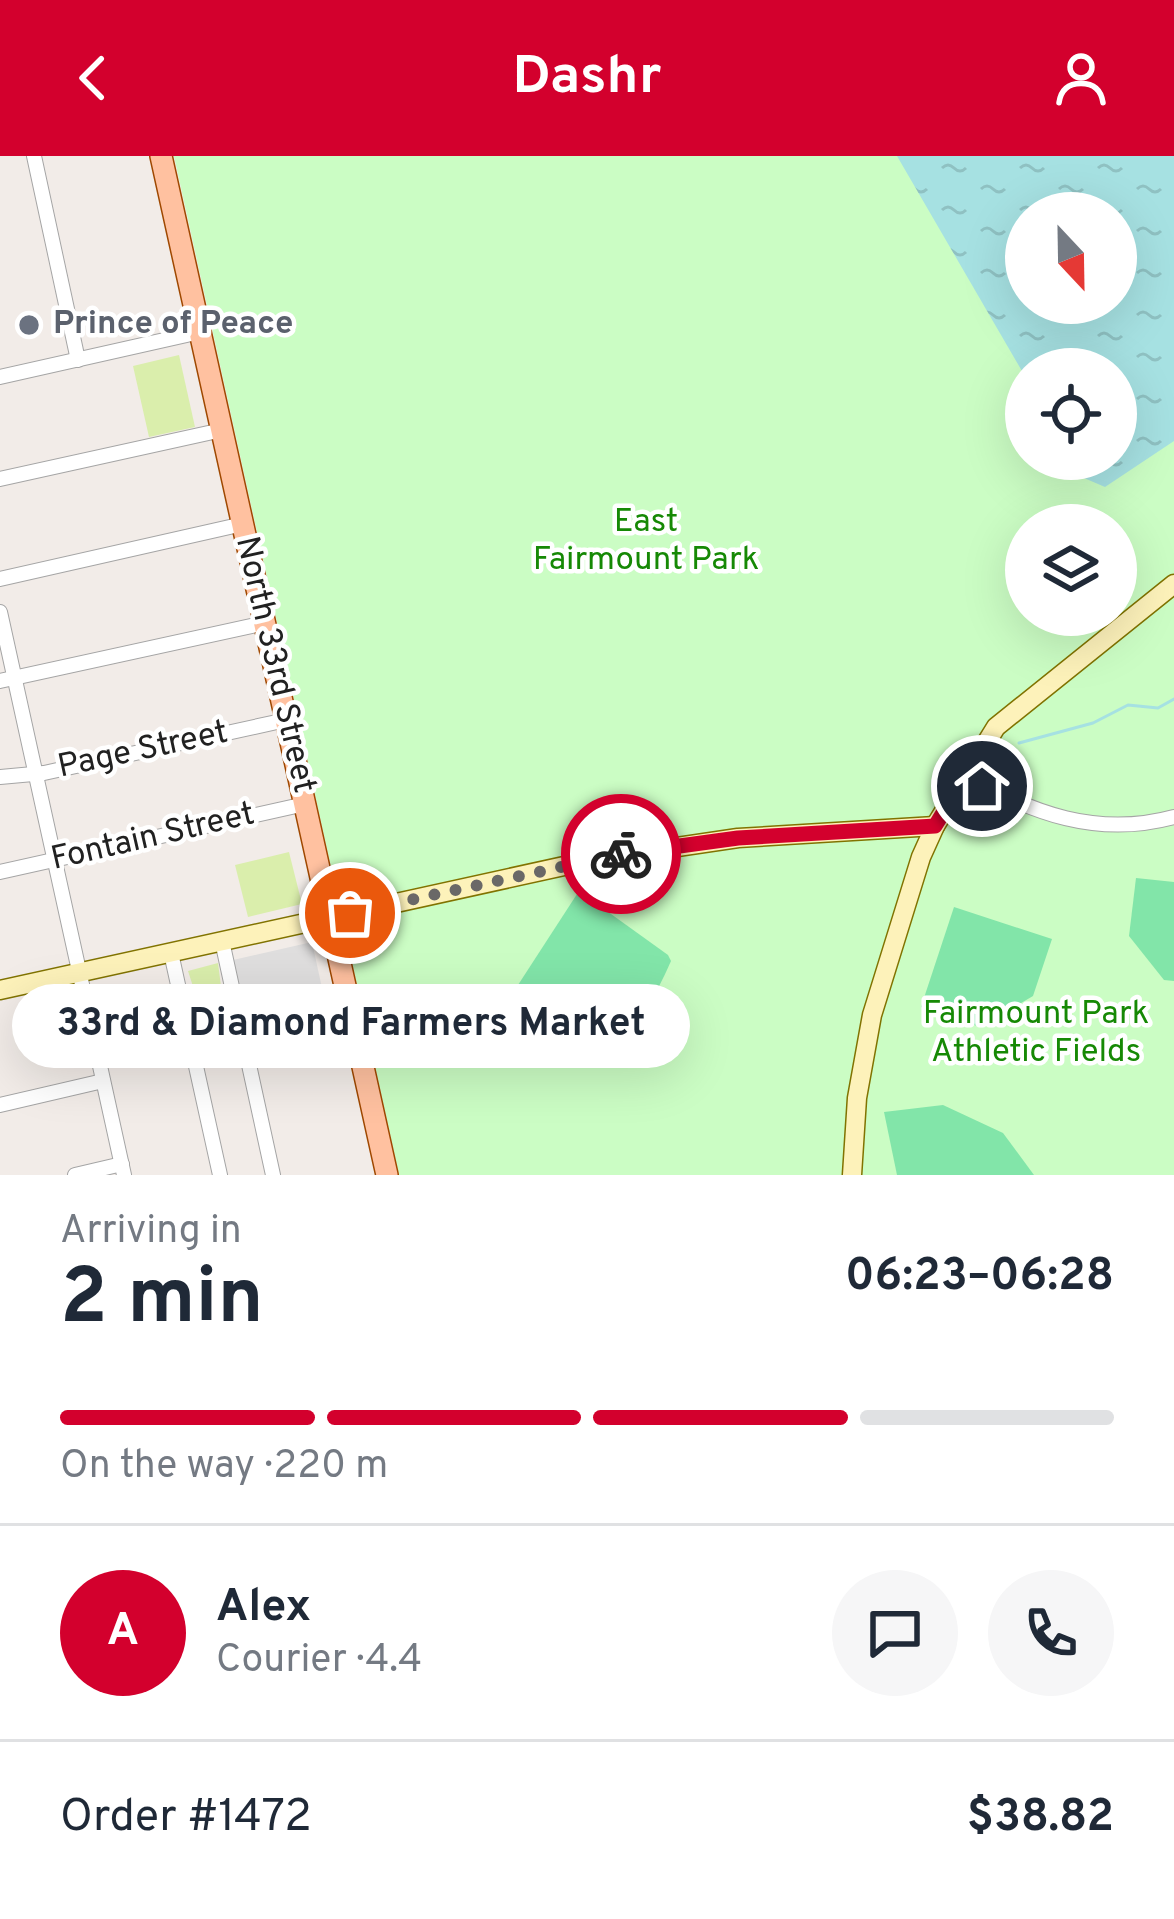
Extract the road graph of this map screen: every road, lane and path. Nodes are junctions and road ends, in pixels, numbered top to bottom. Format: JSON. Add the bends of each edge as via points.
{"nodes":[{"id":1,"x":34,"y":156,"type":"edge"},
{"id":2,"x":161,"y":156,"type":"edge"},
{"id":3,"x":200,"y":332,"type":"junction"},
{"id":4,"x":78,"y":360,"type":"junction"},
{"id":5,"x":0,"y":377,"type":"edge"},
{"id":6,"x":222,"y":430,"type":"junction"},
{"id":7,"x":0,"y":479,"type":"edge"},
{"id":8,"x":243,"y":524,"type":"junction"},
{"id":9,"x":0,"y":579,"type":"edge"},
{"id":10,"x":1174,"y":584,"type":"edge"},
{"id":11,"x":0,"y":613,"type":"edge"},
{"id":12,"x":265,"y":622,"type":"junction"},
{"id":13,"x":7,"y":679,"type":"edge"},
{"id":14,"x":286,"y":720,"type":"junction"},
{"id":15,"x":35,"y":772,"type":"junction"},
{"id":16,"x":966,"y":776,"type":"junction"},
{"id":17,"x":0,"y":777,"type":"edge"},
{"id":18,"x":305,"y":804,"type":"junction"},
{"id":19,"x":1174,"y":817,"type":"edge"},
{"id":20,"x":935,"y":826,"type":"junction"},
{"id":21,"x":54,"y":860,"type":"junction"},
{"id":22,"x":0,"y":872,"type":"edge"},
{"id":23,"x":330,"y":917,"type":"junction"},
{"id":24,"x":222,"y":941,"type":"junction"},
{"id":25,"x":171,"y":953,"type":"junction"},
{"id":26,"x":79,"y":973,"type":"junction"},
{"id":27,"x":0,"y":990,"type":"edge"},
{"id":28,"x":103,"y":1081,"type":"junction"},
{"id":29,"x":0,"y":1105,"type":"edge"},
{"id":30,"x":123,"y":1170,"type":"edge"},
{"id":31,"x":74,"y":1175,"type":"edge"},
{"id":32,"x":220,"y":1175,"type":"edge"},
{"id":33,"x":273,"y":1175,"type":"edge"},
{"id":34,"x":387,"y":1175,"type":"edge"},
{"id":35,"x":852,"y":1175,"type":"edge"}],
"edges":[{"from":1,"to":4,"type":"street"},
{"from":2,"to":3,"type":"main road","name":"North 33rd Street"},
{"from":3,"to":4,"type":"street"},
{"from":3,"to":6,"type":"main road","name":"North 33rd Street"},
{"from":4,"to":5,"type":"street"},
{"from":6,"to":7,"type":"street"},
{"from":6,"to":8,"type":"main road","name":"North 33rd Street"},
{"from":8,"to":9,"type":"street"},
{"from":8,"to":12,"type":"main road","name":"North 33rd Street"},
{"from":10,"to":16,"type":"street","via":[[996,727]]},
{"from":11,"to":13,"type":"street"},
{"from":12,"to":13,"type":"street"},
{"from":12,"to":14,"type":"main road","name":"North 33rd Street"},
{"from":13,"to":15,"type":"street"},
{"from":14,"to":15,"type":"street","name":"Page Street"},
{"from":14,"to":18,"type":"main road","name":"North 33rd Street"},
{"from":15,"to":17,"type":"street","name":"Page Street"},
{"from":15,"to":21,"type":"street"},
{"from":16,"to":19,"type":"street","via":[[1033,810],[1094,825]]},
{"from":16,"to":20,"type":"street"},
{"from":18,"to":21,"type":"street","name":"Fontain Street"},
{"from":18,"to":23,"type":"main road","name":"North 33rd Street"},
{"from":20,"to":23,"type":"street","via":[[670,847]]},
{"from":20,"to":35,"type":"street","via":[[872,1015]]},
{"from":21,"to":22,"type":"street","name":"Fontain Street"},
{"from":21,"to":26,"type":"street"},
{"from":23,"to":24,"type":"street"},
{"from":23,"to":34,"type":"main road","name":"North 33rd Street"},
{"from":24,"to":25,"type":"street"},
{"from":24,"to":33,"type":"street"},
{"from":25,"to":26,"type":"street"},
{"from":25,"to":32,"type":"street"},
{"from":26,"to":27,"type":"street"},
{"from":26,"to":28,"type":"street"},
{"from":28,"to":29,"type":"street"},
{"from":28,"to":30,"type":"street"},
{"from":30,"to":31,"type":"street"}]}
